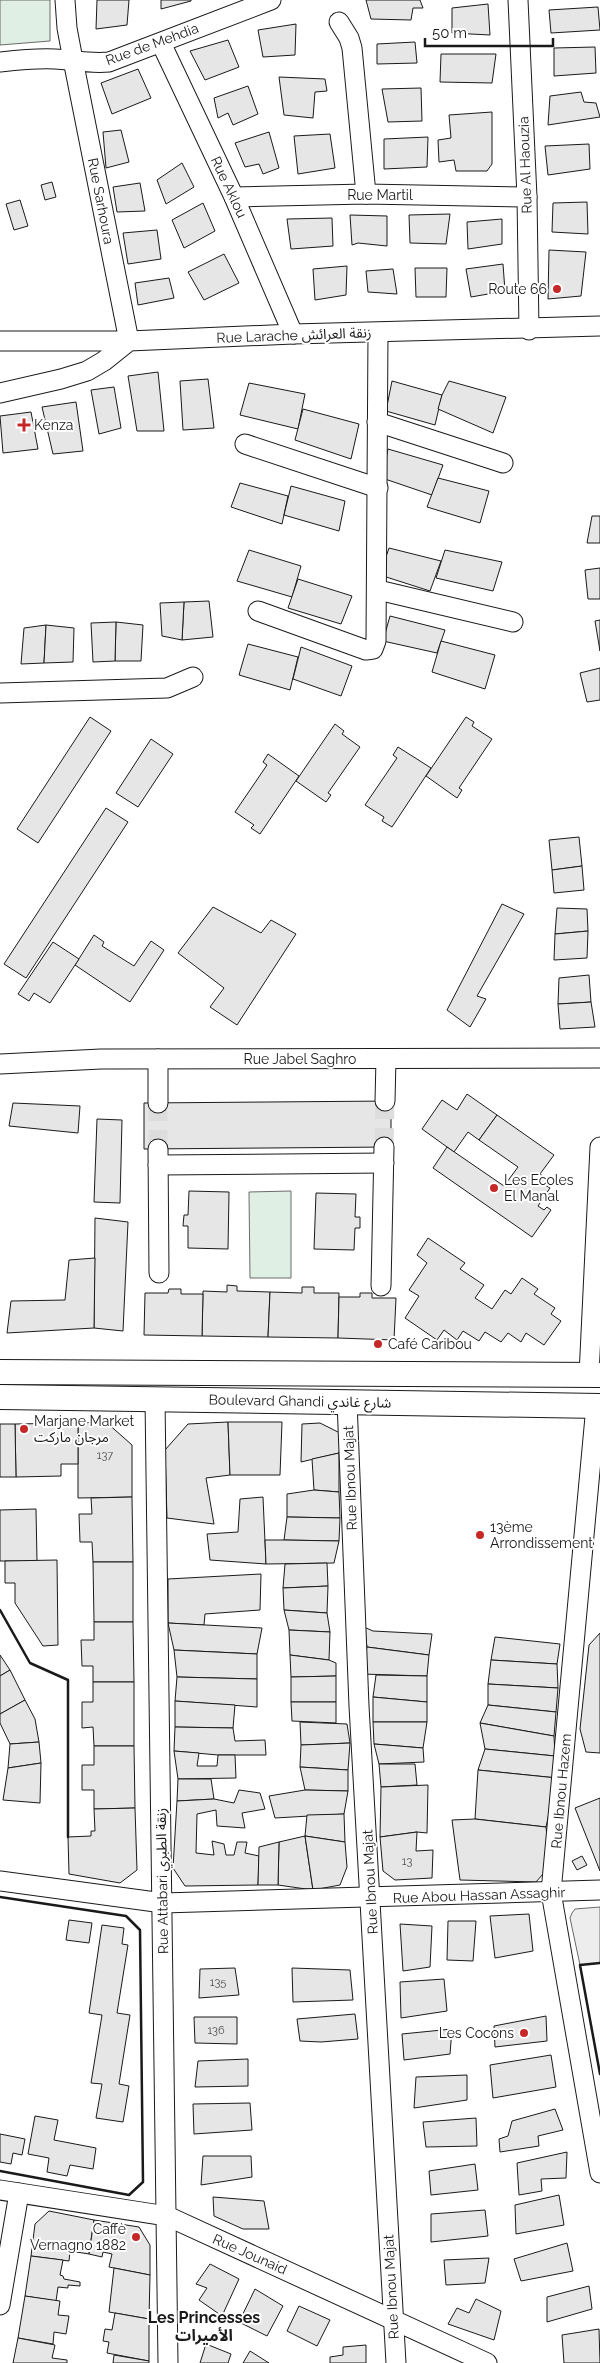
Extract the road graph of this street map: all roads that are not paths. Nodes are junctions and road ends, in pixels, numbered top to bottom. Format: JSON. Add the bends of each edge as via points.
{"nodes":[{"id":1,"x":65,"y":0,"type":"edge"},
{"id":2,"x":271,"y":0,"type":"edge"},
{"id":3,"x":518,"y":0,"type":"edge"},
{"id":4,"x":238,"y":6,"type":"edge"},
{"id":5,"x":339,"y":22,"type":"dead end"},
{"id":6,"x":161,"y":42,"type":"junction"},
{"id":7,"x":73,"y":60,"type":"junction"},
{"id":8,"x":0,"y":62,"type":"edge"},
{"id":9,"x":366,"y":194,"type":"junction"},
{"id":10,"x":234,"y":197,"type":"junction"},
{"id":11,"x":527,"y":197,"type":"junction"},
{"id":12,"x":600,"y":326,"type":"edge"},
{"id":13,"x":529,"y":330,"type":"junction"},
{"id":14,"x":378,"y":333,"type":"junction"},
{"id":15,"x":293,"y":334,"type":"junction"},
{"id":16,"x":0,"y":341,"type":"edge"},
{"id":17,"x":129,"y":341,"type":"junction"},
{"id":18,"x":0,"y":393,"type":"edge"},
{"id":19,"x":377,"y":422,"type":"junction"},
{"id":20,"x":245,"y":444,"type":"dead end"},
{"id":21,"x":503,"y":463,"type":"dead end"},
{"id":22,"x":378,"y":488,"type":"junction"},
{"id":23,"x":378,"y":590,"type":"junction"},
{"id":24,"x":258,"y":611,"type":"dead end"},
{"id":25,"x":513,"y":622,"type":"dead end"},
{"id":26,"x":193,"y":677,"type":"dead end"},
{"id":27,"x":0,"y":693,"type":"edge"},
{"id":28,"x":600,"y":1058,"type":"edge"},
{"id":29,"x":158,"y":1059,"type":"junction"},
{"id":30,"x":386,"y":1059,"type":"junction"},
{"id":31,"x":0,"y":1064,"type":"edge"},
{"id":32,"x":385,"y":1101,"type":"tunnel mouth"},
{"id":33,"x":158,"y":1103,"type":"tunnel mouth"},
{"id":34,"x":600,"y":1147,"type":"edge"},
{"id":35,"x":159,"y":1273,"type":"dead end"},
{"id":36,"x":381,"y":1286,"type":"dead end"},
{"id":37,"x":0,"y":1372,"type":"edge"},
{"id":38,"x":594,"y":1375,"type":"edge"},
{"id":39,"x":0,"y":1398,"type":"edge"},
{"id":40,"x":155,"y":1399,"type":"junction"},
{"id":41,"x":346,"y":1401,"type":"junction"},
{"id":42,"x":598,"y":1406,"type":"edge"},
{"id":43,"x":0,"y":1881,"type":"edge"},
{"id":44,"x":600,"y":1890,"type":"edge"},
{"id":45,"x":551,"y":1892,"type":"junction"},
{"id":46,"x":371,"y":1898,"type":"junction"},
{"id":47,"x":163,"y":1904,"type":"junction"},
{"id":48,"x":600,"y":2173,"type":"edge"},
{"id":49,"x":0,"y":2190,"type":"edge"},
{"id":50,"x":19,"y":2194,"type":"junction"},
{"id":51,"x":167,"y":2216,"type":"junction"},
{"id":52,"x":0,"y":2305,"type":"edge"},
{"id":53,"x":393,"y":2318,"type":"junction"},
{"id":54,"x":168,"y":2363,"type":"edge"},
{"id":55,"x":396,"y":2363,"type":"edge"},
{"id":56,"x":487,"y":2363,"type":"edge"}],
"edges":[{"from":1,"to":7,"type":"street","name":"Rue Sarhoura"},
{"from":2,"to":4,"type":"street","name":"Rue de Mehdia"},
{"from":3,"to":11,"type":"street","name":"Rue Al Haouzia"},
{"from":4,"to":6,"type":"street","name":"Rue de Mehdia"},
{"from":5,"to":9,"type":"street","via":[[352,48]]},
{"from":6,"to":7,"type":"street","name":"Rue de Mehdia","via":[[109,62],[91,64]]},
{"from":6,"to":10,"type":"street","name":"Rue Aklou"},
{"from":7,"to":8,"type":"street","name":"Rue de Mehdia","via":[[39,58]]},
{"from":7,"to":17,"type":"street","name":"Rue Sarhoura"},
{"from":9,"to":10,"type":"street","name":"Rue Martil"},
{"from":9,"to":11,"type":"street","name":"Rue Martil"},
{"from":10,"to":15,"type":"street","name":"Rue Aklou"},
{"from":11,"to":13,"type":"street","name":"Rue Al Haouzia"},
{"from":12,"to":13,"type":"street","name":"Rue Larache زنقة العرائش"},
{"from":13,"to":14,"type":"street","name":"Rue Larache زنقة العرائش"},
{"from":14,"to":15,"type":"street","name":"Rue Larache زنقة العرائش"},
{"from":14,"to":19,"type":"street"},
{"from":15,"to":17,"type":"street","name":"Rue Larache زنقة العرائش"},
{"from":16,"to":17,"type":"street","name":"Rue Larache زنقة العرائش"},
{"from":17,"to":18,"type":"street","via":[[86,371]]},
{"from":19,"to":21,"type":"street"},
{"from":19,"to":22,"type":"street"},
{"from":20,"to":22,"type":"street"},
{"from":22,"to":23,"type":"street"},
{"from":23,"to":24,"type":"street","via":[[374,649],[366,650]]},
{"from":23,"to":25,"type":"street"},
{"from":26,"to":27,"type":"street","via":[[167,688]]},
{"from":28,"to":30,"type":"street","name":"Rue Jabel Saghro"},
{"from":29,"to":30,"type":"street","name":"Rue Jabel Saghro"},
{"from":29,"to":31,"type":"street","name":"Rue Jabel Saghro"},
{"from":29,"to":33,"type":"street"},
{"from":30,"to":32,"type":"street"},
{"from":34,"to":38,"type":"street"},
{"from":35,"to":36,"type":"street","via":[[158,1157],[384,1155]]},
{"from":37,"to":38,"type":"main road","name":"Boulevard Ghandi شارع غاندي"},
{"from":39,"to":40,"type":"main road","name":"Boulevard Ghandi شارع غاندي"},
{"from":40,"to":41,"type":"main road","name":"Boulevard Ghandi شارع غاندي"},
{"from":40,"to":47,"type":"street","name":"Rue Attabari زنقة الطبري"},
{"from":41,"to":42,"type":"main road","name":"Boulevard Ghandi شارع غاندي"},
{"from":41,"to":46,"type":"street","name":"Rue Ibnou Majat"},
{"from":42,"to":45,"type":"street","name":"Rue Ibnou Hazem"},
{"from":43,"to":47,"type":"street","name":"Rue Abou Hassan Assaghir"},
{"from":44,"to":45,"type":"street","name":"Rue Abou Hassan Assaghir"},
{"from":45,"to":46,"type":"street","name":"Rue Abou Hassan Assaghir"},
{"from":45,"to":48,"type":"street","name":"Rue Ibnou Hazem"},
{"from":46,"to":47,"type":"street","name":"Rue Abou Hassan Assaghir"},
{"from":46,"to":53,"type":"street","name":"Rue Ibnou Majat"},
{"from":47,"to":51,"type":"street","name":"Rue Attabari زنقة الطبري"},
{"from":49,"to":50,"type":"street","name":"Rue Jounaid"},
{"from":50,"to":51,"type":"street","name":"Rue Jounaid"},
{"from":50,"to":52,"type":"street"},
{"from":51,"to":53,"type":"street","name":"Rue Jounaid"},
{"from":51,"to":54,"type":"street","name":"Rue Attabari زنقة الطبري"},
{"from":53,"to":55,"type":"street","name":"Rue Ibnou Majat"},
{"from":53,"to":56,"type":"street","name":"Rue Jounaid"}]}
